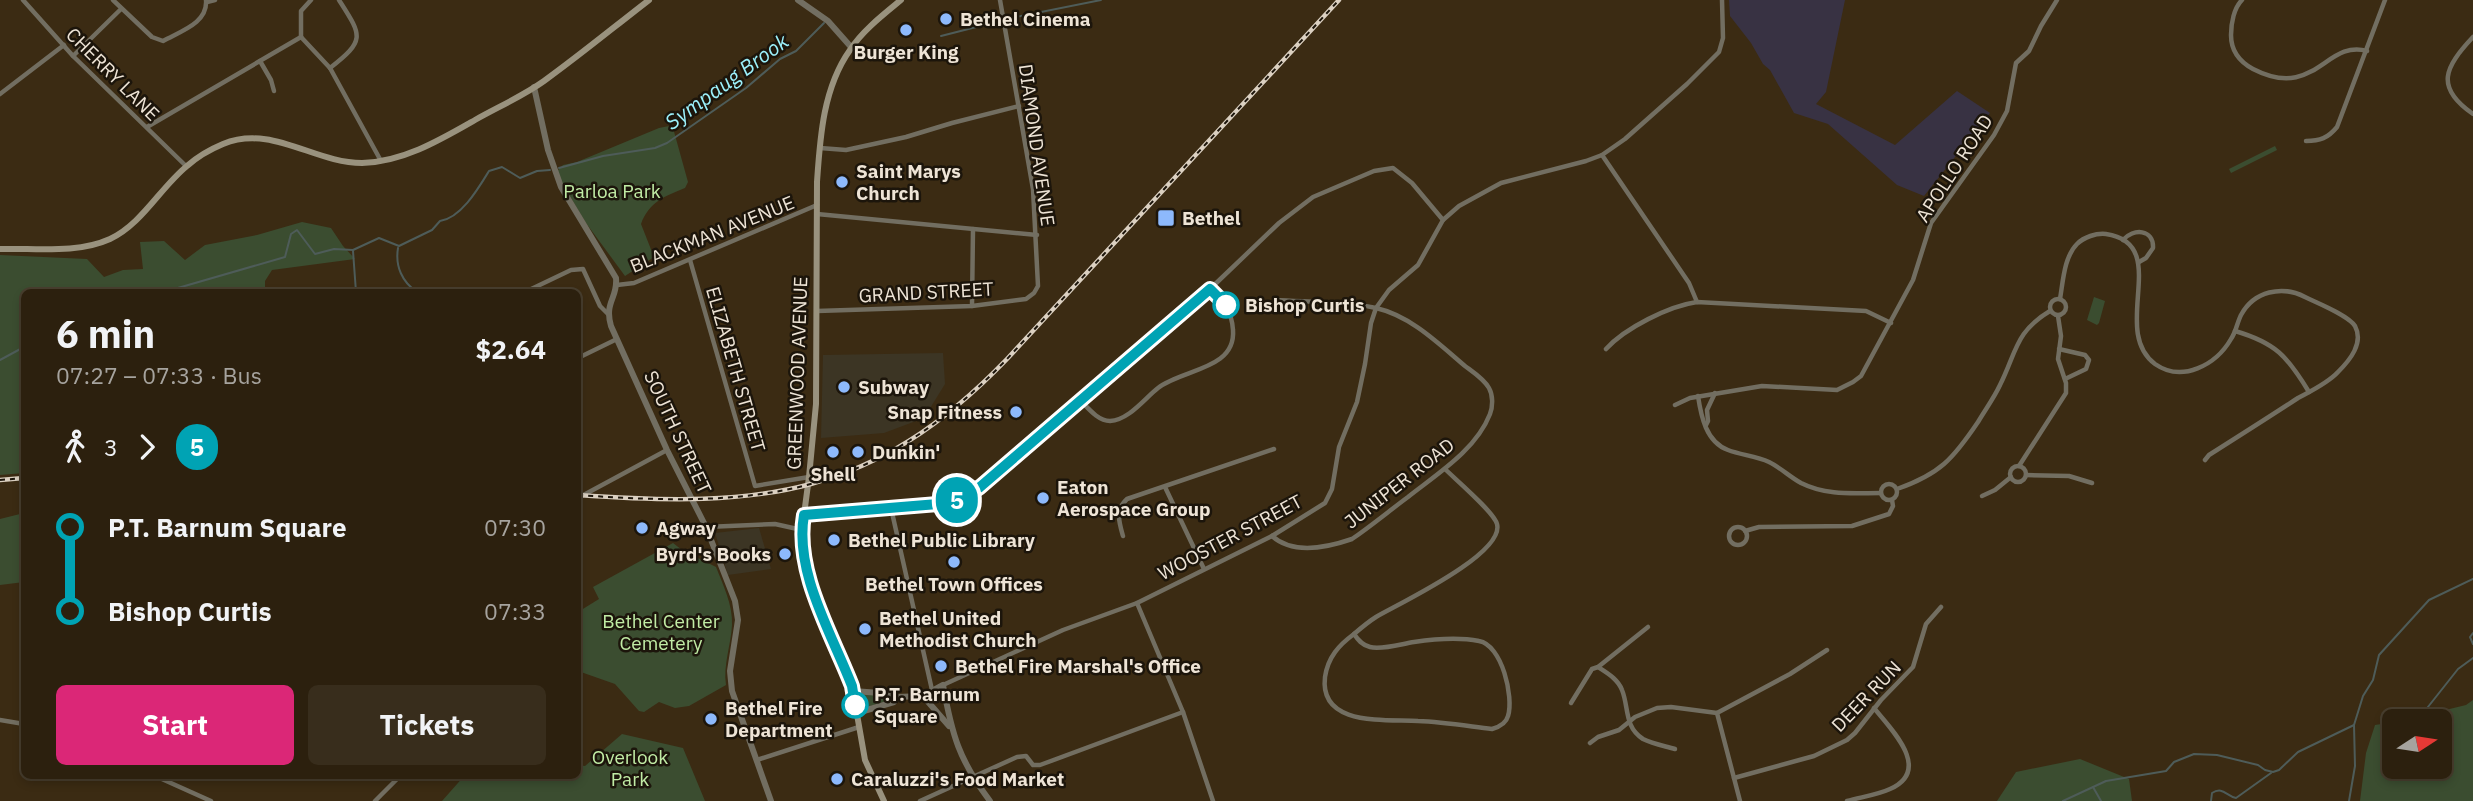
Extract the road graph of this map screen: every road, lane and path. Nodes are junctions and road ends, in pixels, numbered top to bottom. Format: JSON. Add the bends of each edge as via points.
{"nodes":[{"id":1,"x":23,"y":0,"type":"edge"},
{"id":2,"x":113,"y":0,"type":"edge"},
{"id":3,"x":215,"y":0,"type":"edge"},
{"id":4,"x":311,"y":0,"type":"edge"},
{"id":5,"x":339,"y":0,"type":"edge"},
{"id":6,"x":649,"y":0,"type":"edge"},
{"id":7,"x":798,"y":0,"type":"edge"},
{"id":8,"x":901,"y":0,"type":"edge"},
{"id":9,"x":1000,"y":0,"type":"edge"},
{"id":10,"x":1722,"y":0,"type":"edge"},
{"id":11,"x":2057,"y":0,"type":"edge"},
{"id":12,"x":2242,"y":0,"type":"edge"},
{"id":13,"x":2385,"y":0,"type":"edge"},
{"id":14,"x":207,"y":1,"type":"edge"},
{"id":15,"x":121,"y":9,"type":"junction"},
{"id":16,"x":301,"y":37,"type":"junction"},
{"id":17,"x":2473,"y":37,"type":"edge"},
{"id":18,"x":64,"y":45,"type":"junction"},
{"id":19,"x":851,"y":47,"type":"junction"},
{"id":20,"x":2367,"y":51,"type":"junction"},
{"id":21,"x":73,"y":56,"type":"junction"},
{"id":22,"x":260,"y":61,"type":"junction"},
{"id":23,"x":330,"y":68,"type":"junction"},
{"id":24,"x":534,"y":87,"type":"junction"},
{"id":25,"x":274,"y":91,"type":"dead end"},
{"id":26,"x":0,"y":94,"type":"edge"},
{"id":27,"x":1019,"y":106,"type":"junction"},
{"id":28,"x":2473,"y":114,"type":"edge"},
{"id":29,"x":147,"y":127,"type":"junction"},
{"id":30,"x":2306,"y":142,"type":"dead end"},
{"id":31,"x":820,"y":148,"type":"junction"},
{"id":32,"x":1602,"y":155,"type":"junction"},
{"id":33,"x":381,"y":161,"type":"junction"},
{"id":34,"x":187,"y":166,"type":"junction"},
{"id":35,"x":817,"y":205,"type":"junction"},
{"id":36,"x":817,"y":214,"type":"junction"},
{"id":37,"x":1443,"y":220,"type":"junction"},
{"id":38,"x":973,"y":229,"type":"junction"},
{"id":39,"x":1037,"y":235,"type":"junction"},
{"id":40,"x":2123,"y":240,"type":"junction"},
{"id":41,"x":0,"y":249,"type":"edge"},
{"id":42,"x":690,"y":260,"type":"junction"},
{"id":43,"x":2138,"y":262,"type":"junction"},
{"id":44,"x":617,"y":285,"type":"junction"},
{"id":45,"x":532,"y":289,"type":"edge"},
{"id":46,"x":1210,"y":289,"type":"junction"},
{"id":47,"x":1034,"y":293,"type":"joint"},
{"id":48,"x":2060,"y":299,"type":"junction"},
{"id":49,"x":1275,"y":300,"type":"dead end"},
{"id":50,"x":1697,"y":302,"type":"junction"},
{"id":51,"x":972,"y":306,"type":"junction"},
{"id":52,"x":1376,"y":308,"type":"junction"},
{"id":53,"x":817,"y":311,"type":"junction"},
{"id":54,"x":2050,"y":311,"type":"junction"},
{"id":55,"x":608,"y":314,"type":"junction"},
{"id":56,"x":2058,"y":316,"type":"junction"},
{"id":57,"x":1891,"y":323,"type":"junction"},
{"id":58,"x":2235,"y":331,"type":"junction"},
{"id":59,"x":617,"y":339,"type":"junction"},
{"id":60,"x":1606,"y":349,"type":"dead end"},
{"id":61,"x":2059,"y":349,"type":"junction"},
{"id":62,"x":581,"y":357,"type":"edge"},
{"id":63,"x":2065,"y":379,"type":"junction"},
{"id":64,"x":2309,"y":391,"type":"junction"},
{"id":65,"x":1715,"y":393,"type":"junction"},
{"id":66,"x":1698,"y":396,"type":"junction"},
{"id":67,"x":1080,"y":400,"type":"junction"},
{"id":68,"x":1675,"y":405,"type":"dead end"},
{"id":69,"x":1706,"y":425,"type":"junction"},
{"id":70,"x":1274,"y":449,"type":"dead end"},
{"id":71,"x":667,"y":450,"type":"junction"},
{"id":72,"x":2205,"y":460,"type":"dead end"},
{"id":73,"x":2019,"y":466,"type":"junction"},
{"id":74,"x":1445,"y":469,"type":"junction"},
{"id":75,"x":2026,"y":475,"type":"junction"},
{"id":76,"x":809,"y":477,"type":"junction"},
{"id":77,"x":2011,"y":477,"type":"junction"},
{"id":78,"x":2092,"y":483,"type":"dead end"},
{"id":79,"x":1165,"y":487,"type":"junction"},
{"id":80,"x":1897,"y":489,"type":"junction"},
{"id":81,"x":1881,"y":493,"type":"junction"},
{"id":82,"x":581,"y":496,"type":"edge"},
{"id":83,"x":1982,"y":496,"type":"dead end"},
{"id":84,"x":1892,"y":500,"type":"junction"},
{"id":85,"x":891,"y":508,"type":"junction"},
{"id":86,"x":804,"y":515,"type":"junction"},
{"id":87,"x":706,"y":527,"type":"junction"},
{"id":88,"x":802,"y":530,"type":"junction"},
{"id":89,"x":1745,"y":531,"type":"junction"},
{"id":90,"x":1123,"y":536,"type":"dead end"},
{"id":91,"x":1272,"y":536,"type":"junction"},
{"id":92,"x":1204,"y":569,"type":"junction"},
{"id":93,"x":1138,"y":603,"type":"junction"},
{"id":94,"x":1941,"y":607,"type":"dead end"},
{"id":95,"x":1648,"y":627,"type":"dead end"},
{"id":96,"x":1354,"y":634,"type":"junction"},
{"id":97,"x":1826,"y":650,"type":"dead end"},
{"id":98,"x":1598,"y":667,"type":"junction"},
{"id":99,"x":943,"y":685,"type":"junction"},
{"id":100,"x":853,"y":691,"type":"junction"},
{"id":101,"x":932,"y":691,"type":"junction"},
{"id":102,"x":923,"y":696,"type":"junction"},
{"id":103,"x":897,"y":697,"type":"junction"},
{"id":104,"x":1570,"y":703,"type":"dead end"},
{"id":105,"x":1874,"y":708,"type":"junction"},
{"id":106,"x":1183,"y":712,"type":"junction"},
{"id":107,"x":857,"y":713,"type":"junction"},
{"id":108,"x":1717,"y":713,"type":"junction"},
{"id":109,"x":0,"y":720,"type":"edge"},
{"id":110,"x":1629,"y":721,"type":"junction"},
{"id":111,"x":21,"y":724,"type":"edge"},
{"id":112,"x":859,"y":727,"type":"junction"},
{"id":113,"x":950,"y":728,"type":"junction"},
{"id":114,"x":1590,"y":743,"type":"dead end"},
{"id":115,"x":1675,"y":749,"type":"dead end"},
{"id":116,"x":757,"y":761,"type":"junction"},
{"id":117,"x":972,"y":777,"type":"junction"},
{"id":118,"x":1734,"y":778,"type":"junction"},
{"id":119,"x":162,"y":779,"type":"edge"},
{"id":120,"x":397,"y":779,"type":"edge"},
{"id":121,"x":211,"y":801,"type":"edge"},
{"id":122,"x":375,"y":801,"type":"edge"},
{"id":123,"x":771,"y":801,"type":"edge"},
{"id":124,"x":884,"y":801,"type":"edge"},
{"id":125,"x":920,"y":801,"type":"edge"},
{"id":126,"x":990,"y":801,"type":"edge"},
{"id":127,"x":1213,"y":801,"type":"edge"},
{"id":128,"x":1740,"y":801,"type":"edge"},
{"id":129,"x":1847,"y":801,"type":"edge"}],
"edges":[{"from":1,"to":18,"type":"street","name":"CHERRY LANE"},
{"from":2,"to":15,"type":"street"},
{"from":3,"to":14,"type":"street"},
{"from":4,"to":16,"type":"street","via":[[301,11]]},
{"from":5,"to":23,"type":"street","via":[[358,29],[357,40]]},
{"from":6,"to":24,"type":"main road"},
{"from":7,"to":19,"type":"street","via":[[828,21]]},
{"from":8,"to":19,"type":"main road","name":"GREENWOOD AVENUE"},
{"from":9,"to":27,"type":"street","name":"DIAMOND AVENUE"},
{"from":10,"to":32,"type":"street","name":"WOOSTER STREET","via":[[1719,52]]},
{"from":11,"to":57,"type":"street","name":"APOLLO ROAD","via":[[2029,51],[2016,63],[2007,111],[1994,135],[1931,223],[1913,280]]},
{"from":12,"to":20,"type":"street","via":[[2233,15],[2234,51],[2242,63],[2266,75],[2304,76],[2343,51]]},
{"from":13,"to":20,"type":"street"},
{"from":14,"to":15,"type":"street","via":[[205,14],[196,23],[163,41]]},
{"from":15,"to":21,"type":"street"},
{"from":16,"to":22,"type":"street"},
{"from":16,"to":23,"type":"street"},
{"from":17,"to":28,"type":"street","via":[[2455,58],[2447,83],[2451,95]]},
{"from":18,"to":21,"type":"street","name":"CHERRY LANE"},
{"from":18,"to":26,"type":"street"},
{"from":19,"to":31,"type":"main road","name":"GREENWOOD AVENUE","via":[[831,88]]},
{"from":20,"to":30,"type":"street","via":[[2337,127],[2330,136]]},
{"from":21,"to":29,"type":"street","name":"CHERRY LANE"},
{"from":22,"to":25,"type":"street"},
{"from":22,"to":29,"type":"street"},
{"from":23,"to":33,"type":"street"},
{"from":24,"to":33,"type":"main road","via":[[432,144]]},
{"from":24,"to":44,"type":"street","via":[[561,187],[606,258]]},
{"from":27,"to":31,"type":"street","via":[[870,145],[846,150]]},
{"from":27,"to":39,"type":"street","name":"DIAMOND AVENUE"},
{"from":29,"to":34,"type":"street","name":"CHERRY LANE"},
{"from":31,"to":35,"type":"main road","name":"GREENWOOD AVENUE"},
{"from":32,"to":37,"type":"street","name":"WOOSTER STREET","via":[[1501,183]]},
{"from":32,"to":50,"type":"street","via":[[1689,283]]},
{"from":33,"to":34,"type":"main road","via":[[344,162],[262,138],[225,144]]},
{"from":34,"to":41,"type":"main road","via":[[113,238],[66,248]]},
{"from":35,"to":36,"type":"main road","name":"GREENWOOD AVENUE"},
{"from":35,"to":42,"type":"street","name":"BLACKMAN AVENUE"},
{"from":36,"to":38,"type":"street"},
{"from":36,"to":53,"type":"main road","name":"GREENWOOD AVENUE"},
{"from":37,"to":46,"type":"street","via":[[1400,172],[1393,168],[1374,171],[1313,197]]},
{"from":37,"to":52,"type":"street","name":"WOOSTER STREET","via":[[1418,265]]},
{"from":38,"to":39,"type":"street"},
{"from":38,"to":51,"type":"street"},
{"from":39,"to":47,"type":"street","name":"DIAMOND AVENUE","via":[[1038,286]]},
{"from":40,"to":43,"type":"street"},
{"from":40,"to":43,"type":"street","via":[[2138,232],[2151,236],[2153,248]]},
{"from":40,"to":48,"type":"street","via":[[2100,234],[2077,244],[2068,261]]},
{"from":42,"to":44,"type":"street","name":"BLACKMAN AVENUE"},
{"from":42,"to":76,"type":"street","name":"ELIZABETH STREET","via":[[755,486]]},
{"from":43,"to":58,"type":"street","via":[[2137,336],[2154,363],[2170,371],[2195,370],[2212,361]]},
{"from":44,"to":55,"type":"street"},
{"from":45,"to":55,"type":"street","via":[[570,270],[583,269]]},
{"from":46,"to":67,"type":"street"},
{"from":46,"to":67,"type":"street","via":[[1232,318],[1231,345],[1222,358],[1172,379],[1114,421],[1097,416]]},
{"from":47,"to":51,"type":"street","name":"GRAND STREET","via":[[1026,299]]},
{"from":48,"to":54,"type":"street","via":[[2052,301]]},
{"from":48,"to":56,"type":"street","via":[[2066,309]]},
{"from":49,"to":52,"type":"street"},
{"from":50,"to":57,"type":"street","via":[[1866,311]]},
{"from":50,"to":60,"type":"street","via":[[1678,305],[1616,338]]},
{"from":51,"to":53,"type":"street","name":"GRAND STREET"},
{"from":52,"to":74,"type":"street","name":"JUNIPER ROAD","via":[[1408,321],[1490,389],[1490,413],[1483,427]]},
{"from":52,"to":91,"type":"street","name":"WOOSTER STREET","via":[[1357,402],[1339,447],[1329,497]]},
{"from":53,"to":76,"type":"main road","name":"GREENWOOD AVENUE"},
{"from":54,"to":56,"type":"street"},
{"from":54,"to":80,"type":"street","via":[[2022,334],[1997,391],[1956,454],[1934,474]]},
{"from":55,"to":59,"type":"street","name":"SOUTH STREET"},
{"from":56,"to":61,"type":"street"},
{"from":57,"to":65,"type":"street","name":"APOLLO ROAD","via":[[1861,376],[1836,390],[1762,386]]},
{"from":58,"to":64,"type":"street","via":[[2271,345]]},
{"from":58,"to":64,"type":"street","via":[[2250,303],[2279,290],[2301,295],[2352,322],[2358,335],[2356,349],[2338,372]]},
{"from":59,"to":62,"type":"street"},
{"from":59,"to":71,"type":"street","name":"SOUTH STREET"},
{"from":61,"to":63,"type":"street"},
{"from":61,"to":63,"type":"street","via":[[2089,360],[2086,369]]},
{"from":63,"to":73,"type":"street","via":[[2064,397]]},
{"from":64,"to":72,"type":"street"},
{"from":65,"to":66,"type":"street","name":"APOLLO ROAD"},
{"from":65,"to":69,"type":"street"},
{"from":66,"to":68,"type":"street","name":"APOLLO ROAD"},
{"from":66,"to":69,"type":"street"},
{"from":67,"to":85,"type":"street","via":[[965,497],[950,503]]},
{"from":69,"to":81,"type":"street","via":[[1723,448],[1770,462],[1807,486],[1832,493]]},
{"from":70,"to":79,"type":"street"},
{"from":71,"to":82,"type":"street"},
{"from":71,"to":87,"type":"street","name":"SOUTH STREET"},
{"from":73,"to":75,"type":"street"},
{"from":73,"to":77,"type":"street","via":[[2011,470]]},
{"from":74,"to":91,"type":"street","name":"JUNIPER ROAD","via":[[1338,544],[1300,548],[1282,545]]},
{"from":74,"to":96,"type":"street","via":[[1492,515],[1498,525],[1496,534],[1474,560]]},
{"from":75,"to":77,"type":"street","via":[[2019,482]]},
{"from":75,"to":78,"type":"street","via":[[2069,476]]},
{"from":76,"to":86,"type":"main road","name":"GREENWOOD AVENUE"},
{"from":77,"to":83,"type":"street"},
{"from":79,"to":90,"type":"street","via":[[1121,505]]},
{"from":79,"to":92,"type":"street"},
{"from":80,"to":81,"type":"street","via":[[1886,484]]},
{"from":80,"to":84,"type":"street"},
{"from":81,"to":84,"type":"street"},
{"from":84,"to":89,"type":"street","via":[[1889,514],[1859,526]]},
{"from":85,"to":86,"type":"street"},
{"from":85,"to":101,"type":"street"},
{"from":86,"to":88,"type":"main road","name":"GREENWOOD AVENUE"},
{"from":87,"to":88,"type":"street","via":[[775,524]]},
{"from":87,"to":116,"type":"street","name":"SOUTH STREET","via":[[735,601],[738,620],[730,671],[732,691]]},
{"from":88,"to":100,"type":"main road","name":"GREENWOOD AVENUE","via":[[809,577]]},
{"from":89,"to":89,"type":"street","via":[[1732,529],[1731,542],[1745,542]]},
{"from":91,"to":92,"type":"street","name":"WOOSTER STREET"},
{"from":92,"to":93,"type":"street","name":"WOOSTER STREET"},
{"from":93,"to":99,"type":"street","name":"WOOSTER STREET","via":[[1063,630]]},
{"from":93,"to":106,"type":"street"},
{"from":94,"to":105,"type":"street","name":"DEER RUN","via":[[1926,624],[1913,667]]},
{"from":95,"to":98,"type":"street"},
{"from":96,"to":96,"type":"street","via":[[1336,648],[1324,684],[1328,697],[1343,713],[1384,722],[1426,721],[1492,729],[1508,718],[1500,659],[1481,641],[1444,639],[1371,648]]},
{"from":97,"to":108,"type":"street"},
{"from":98,"to":104,"type":"street","via":[[1592,669]]},
{"from":98,"to":110,"type":"street","via":[[1622,688]]},
{"from":99,"to":101,"type":"street","name":"WOOSTER STREET"},
{"from":99,"to":113,"type":"street"},
{"from":100,"to":103,"type":"street"},
{"from":100,"to":107,"type":"main road","name":"GREENWOOD AVENUE"},
{"from":101,"to":102,"type":"street","name":"WOOSTER STREET"},
{"from":102,"to":103,"type":"street"},
{"from":102,"to":113,"type":"street"},
{"from":103,"to":107,"type":"street","via":[[894,702]]},
{"from":105,"to":118,"type":"street","name":"DEER RUN","via":[[1855,733],[1832,749]]},
{"from":105,"to":129,"type":"street","via":[[1907,751],[1906,775],[1890,789]]},
{"from":106,"to":117,"type":"street","via":[[1040,765],[1022,755]]},
{"from":106,"to":127,"type":"street"},
{"from":107,"to":112,"type":"main road","name":"GREENWOOD AVENUE"},
{"from":108,"to":110,"type":"street","via":[[1657,708]]},
{"from":108,"to":118,"type":"street"},
{"from":109,"to":111,"type":"street"},
{"from":110,"to":114,"type":"street"},
{"from":110,"to":115,"type":"street","via":[[1644,739]]},
{"from":112,"to":116,"type":"street"},
{"from":112,"to":124,"type":"main road","name":"GREENWOOD AVENUE","via":[[865,760]]},
{"from":113,"to":117,"type":"street"},
{"from":116,"to":123,"type":"street","name":"SOUTH STREET"},
{"from":117,"to":125,"type":"street"},
{"from":117,"to":126,"type":"street"},
{"from":118,"to":128,"type":"street"},
{"from":119,"to":121,"type":"street"},
{"from":120,"to":122,"type":"street"}]}
